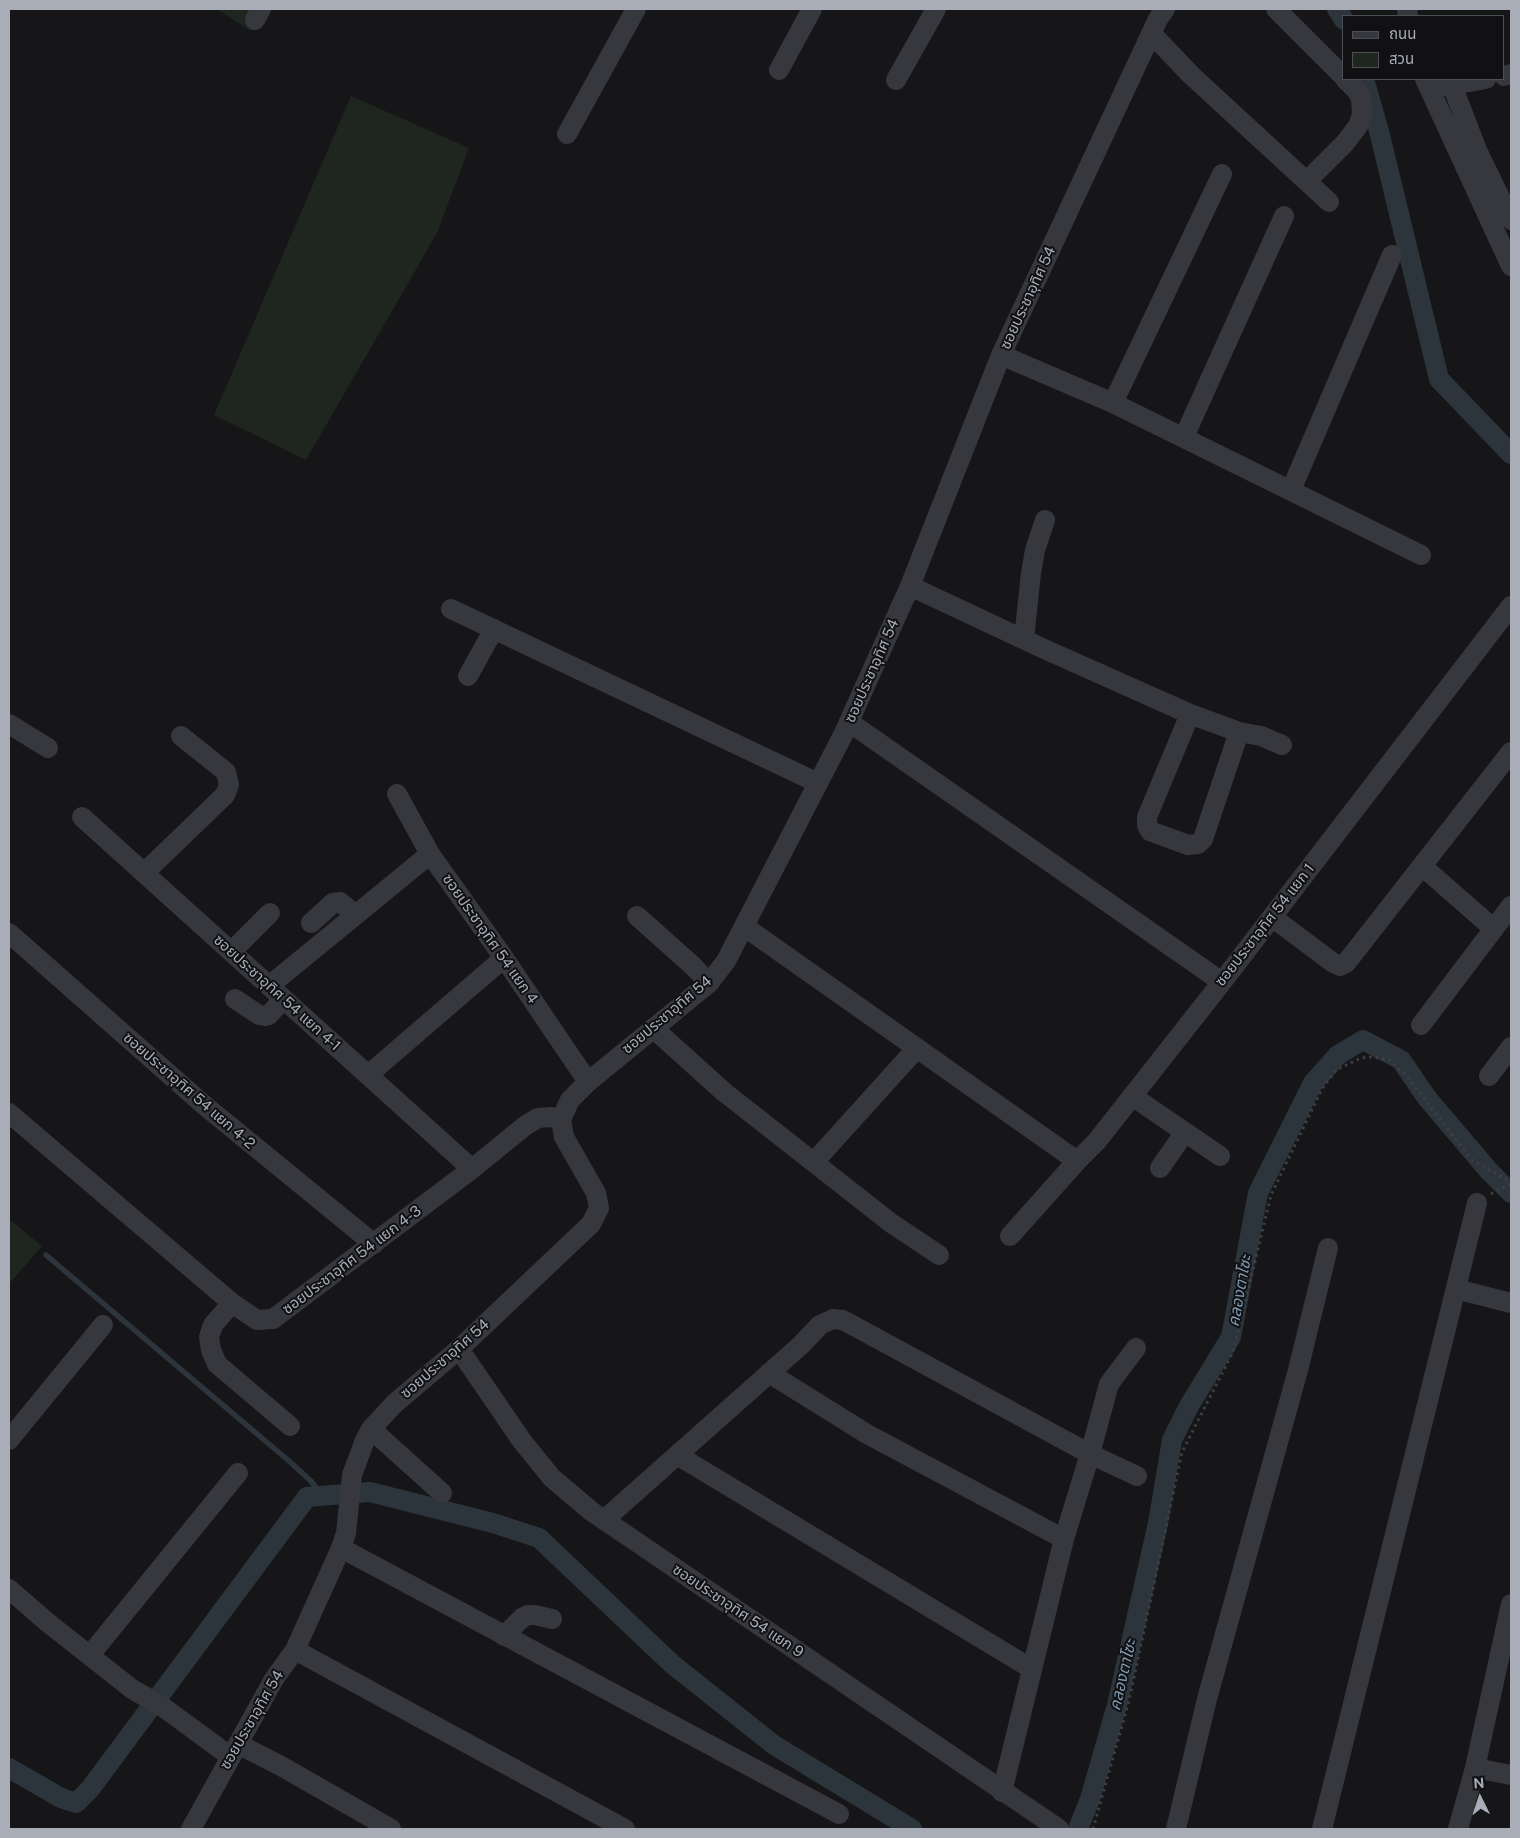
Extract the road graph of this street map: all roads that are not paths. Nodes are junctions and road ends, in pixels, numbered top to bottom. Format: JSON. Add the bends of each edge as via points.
{"nodes":[{"id":1,"x":636,"y":9,"type":"edge"},
{"id":2,"x":812,"y":9,"type":"edge"},
{"id":3,"x":936,"y":9,"type":"edge"},
{"id":4,"x":1165,"y":9,"type":"edge"},
{"id":5,"x":1276,"y":9,"type":"edge"},
{"id":6,"x":1152,"y":33,"type":"junction"},
{"id":7,"x":780,"y":70,"type":"dead end"},
{"id":8,"x":1342,"y":75,"type":"edge"},
{"id":9,"x":896,"y":80,"type":"dead end"},
{"id":10,"x":1347,"y":80,"type":"edge"},
{"id":11,"x":1479,"y":80,"type":"edge"},
{"id":12,"x":1427,"y":84,"type":"edge"},
{"id":13,"x":1452,"y":84,"type":"junction"},
{"id":14,"x":567,"y":134,"type":"dead end"},
{"id":15,"x":1222,"y":174,"type":"dead end"},
{"id":16,"x":1307,"y":181,"type":"junction"},
{"id":17,"x":1329,"y":202,"type":"dead end"},
{"id":18,"x":1284,"y":216,"type":"dead end"},
{"id":19,"x":1511,"y":220,"type":"edge"},
{"id":20,"x":1392,"y":255,"type":"dead end"},
{"id":21,"x":1511,"y":266,"type":"edge"},
{"id":22,"x":1001,"y":355,"type":"junction"},
{"id":23,"x":1113,"y":403,"type":"junction"},
{"id":24,"x":1184,"y":437,"type":"junction"},
{"id":25,"x":1291,"y":490,"type":"junction"},
{"id":26,"x":1045,"y":520,"type":"dead end"},
{"id":27,"x":1421,"y":555,"type":"dead end"},
{"id":28,"x":910,"y":586,"type":"junction"},
{"id":29,"x":1511,"y":607,"type":"edge"},
{"id":30,"x":450,"y":609,"type":"dead end"},
{"id":31,"x":494,"y":629,"type":"junction"},
{"id":32,"x":1024,"y":639,"type":"junction"},
{"id":33,"x":468,"y":676,"type":"dead end"},
{"id":34,"x":1190,"y":714,"type":"junction"},
{"id":35,"x":849,"y":722,"type":"junction"},
{"id":36,"x":9,"y":724,"type":"edge"},
{"id":37,"x":1239,"y":732,"type":"junction"},
{"id":38,"x":181,"y":736,"type":"dead end"},
{"id":39,"x":1282,"y":745,"type":"dead end"},
{"id":40,"x":48,"y":748,"type":"dead end"},
{"id":41,"x":1511,"y":752,"type":"edge"},
{"id":42,"x":818,"y":783,"type":"junction"},
{"id":43,"x":396,"y":794,"type":"dead end"},
{"id":44,"x":82,"y":817,"type":"dead end"},
{"id":45,"x":430,"y":854,"type":"junction"},
{"id":46,"x":1422,"y":866,"type":"junction"},
{"id":47,"x":144,"y":873,"type":"junction"},
{"id":48,"x":1511,"y":906,"type":"edge"},
{"id":49,"x":270,"y":913,"type":"dead end"},
{"id":50,"x":356,"y":915,"type":"junction"},
{"id":51,"x":637,"y":916,"type":"dead end"},
{"id":52,"x":1272,"y":917,"type":"junction"},
{"id":53,"x":311,"y":923,"type":"dead end"},
{"id":54,"x":745,"y":927,"type":"junction"},
{"id":55,"x":1494,"y":929,"type":"junction"},
{"id":56,"x":9,"y":933,"type":"edge"},
{"id":57,"x":231,"y":952,"type":"junction"},
{"id":58,"x":504,"y":958,"type":"junction"},
{"id":59,"x":709,"y":982,"type":"junction"},
{"id":60,"x":1222,"y":982,"type":"junction"},
{"id":61,"x":276,"y":992,"type":"junction"},
{"id":62,"x":235,"y":1000,"type":"dead end"},
{"id":63,"x":1421,"y":1025,"type":"dead end"},
{"id":64,"x":653,"y":1028,"type":"junction"},
{"id":65,"x":1511,"y":1047,"type":"edge"},
{"id":66,"x":917,"y":1048,"type":"junction"},
{"id":67,"x":368,"y":1074,"type":"junction"},
{"id":68,"x":1489,"y":1076,"type":"dead end"},
{"id":69,"x":588,"y":1082,"type":"junction"},
{"id":70,"x":1132,"y":1096,"type":"junction"},
{"id":71,"x":9,"y":1113,"type":"edge"},
{"id":72,"x":561,"y":1119,"type":"junction"},
{"id":73,"x":1185,"y":1132,"type":"junction"},
{"id":74,"x":1220,"y":1156,"type":"dead end"},
{"id":75,"x":1077,"y":1161,"type":"junction"},
{"id":76,"x":814,"y":1162,"type":"junction"},
{"id":77,"x":1160,"y":1168,"type":"dead end"},
{"id":78,"x":472,"y":1169,"type":"junction"},
{"id":79,"x":1477,"y":1203,"type":"dead end"},
{"id":80,"x":1010,"y":1236,"type":"dead end"},
{"id":81,"x":374,"y":1244,"type":"junction"},
{"id":82,"x":1328,"y":1248,"type":"dead end"},
{"id":83,"x":940,"y":1255,"type":"dead end"},
{"id":84,"x":1456,"y":1289,"type":"junction"},
{"id":85,"x":232,"y":1302,"type":"junction"},
{"id":86,"x":1511,"y":1303,"type":"edge"},
{"id":87,"x":103,"y":1324,"type":"dead end"},
{"id":88,"x":1136,"y":1348,"type":"dead end"},
{"id":89,"x":459,"y":1349,"type":"junction"},
{"id":90,"x":769,"y":1373,"type":"junction"},
{"id":91,"x":290,"y":1426,"type":"dead end"},
{"id":92,"x":371,"y":1429,"type":"junction"},
{"id":93,"x":9,"y":1440,"type":"edge"},
{"id":94,"x":1090,"y":1454,"type":"junction"},
{"id":95,"x":677,"y":1455,"type":"junction"},
{"id":96,"x":238,"y":1473,"type":"dead end"},
{"id":97,"x":1137,"y":1476,"type":"dead end"},
{"id":98,"x":442,"y":1493,"type":"dead end"},
{"id":99,"x":604,"y":1520,"type":"junction"},
{"id":100,"x":1064,"y":1539,"type":"junction"},
{"id":101,"x":341,"y":1548,"type":"junction"},
{"id":102,"x":9,"y":1589,"type":"edge"},
{"id":103,"x":1511,"y":1604,"type":"edge"},
{"id":104,"x":552,"y":1619,"type":"dead end"},
{"id":105,"x":504,"y":1636,"type":"junction"},
{"id":106,"x":1507,"y":1639,"type":"edge"},
{"id":107,"x":294,"y":1650,"type":"junction"},
{"id":108,"x":90,"y":1655,"type":"junction"},
{"id":109,"x":1032,"y":1669,"type":"junction"},
{"id":110,"x":234,"y":1750,"type":"junction"},
{"id":111,"x":1475,"y":1768,"type":"junction"},
{"id":112,"x":1511,"y":1775,"type":"edge"},
{"id":113,"x":1002,"y":1792,"type":"junction"},
{"id":114,"x":839,"y":1814,"type":"dead end"},
{"id":115,"x":191,"y":1829,"type":"edge"},
{"id":116,"x":391,"y":1829,"type":"edge"},
{"id":117,"x":625,"y":1829,"type":"edge"},
{"id":118,"x":1059,"y":1829,"type":"edge"},
{"id":119,"x":1176,"y":1829,"type":"edge"},
{"id":120,"x":1322,"y":1829,"type":"edge"},
{"id":121,"x":1458,"y":1829,"type":"edge"}],
"edges":[{"from":1,"to":14,"type":"street"},
{"from":2,"to":7,"type":"street"},
{"from":3,"to":9,"type":"street"},
{"from":4,"to":6,"type":"street","name":"ซอยประชาอุทิศ 54"},
{"from":5,"to":8,"type":"street"},
{"from":6,"to":16,"type":"street","via":[[1191,75]]},
{"from":6,"to":22,"type":"street","name":"ซอยประชาอุทิศ 54"},
{"from":10,"to":16,"type":"street","via":[[1361,98],[1362,115],[1358,126]]},
{"from":11,"to":13,"type":"street"},
{"from":12,"to":13,"type":"street"},
{"from":12,"to":21,"type":"street"},
{"from":13,"to":19,"type":"street","via":[[1477,150]]},
{"from":15,"to":23,"type":"street"},
{"from":16,"to":17,"type":"street"},
{"from":18,"to":24,"type":"street"},
{"from":20,"to":25,"type":"street"},
{"from":22,"to":23,"type":"street"},
{"from":22,"to":28,"type":"street","name":"ซอยประชาอุทิศ 54"},
{"from":23,"to":24,"type":"street"},
{"from":24,"to":25,"type":"street"},
{"from":25,"to":27,"type":"street"},
{"from":26,"to":32,"type":"street","via":[[1035,550]]},
{"from":28,"to":32,"type":"street"},
{"from":28,"to":35,"type":"street","name":"ซอยประชาอุทิศ 54"},
{"from":29,"to":52,"type":"street","name":"ซอยประชาอุทิศ 54 แยก 1"},
{"from":30,"to":31,"type":"street"},
{"from":31,"to":33,"type":"street"},
{"from":31,"to":42,"type":"street"},
{"from":32,"to":34,"type":"street"},
{"from":34,"to":37,"type":"street"},
{"from":34,"to":37,"type":"street","via":[[1147,817],[1150,832],[1188,845],[1198,844]]},
{"from":35,"to":42,"type":"street","name":"ซอยประชาอุทิศ 54"},
{"from":35,"to":60,"type":"street"},
{"from":36,"to":40,"type":"street"},
{"from":37,"to":39,"type":"street","via":[[1261,736]]},
{"from":38,"to":47,"type":"street","via":[[226,772],[229,785],[225,795]]},
{"from":41,"to":46,"type":"street"},
{"from":42,"to":54,"type":"street","name":"ซอยประชาอุทิศ 54"},
{"from":43,"to":45,"type":"street","name":"ซอยประชาอุทิศ 54 แยก 4"},
{"from":44,"to":47,"type":"street","name":"ซอยประชาอุทิศ 54 แยก 4-1"},
{"from":45,"to":50,"type":"street"},
{"from":45,"to":58,"type":"street","name":"ซอยประชาอุทิศ 54 แยก 4"},
{"from":46,"to":52,"type":"street","via":[[1346,963],[1340,966]]},
{"from":46,"to":55,"type":"street"},
{"from":47,"to":57,"type":"street","name":"ซอยประชาอุทิศ 54 แยก 4-1"},
{"from":48,"to":55,"type":"street"},
{"from":49,"to":57,"type":"street"},
{"from":50,"to":53,"type":"street","via":[[340,902],[333,902]]},
{"from":50,"to":61,"type":"street"},
{"from":51,"to":59,"type":"street"},
{"from":52,"to":60,"type":"street","name":"ซอยประชาอุทิศ 54 แยก 1"},
{"from":54,"to":59,"type":"street","name":"ซอยประชาอุทิศ 54","via":[[726,961]]},
{"from":54,"to":66,"type":"street"},
{"from":55,"to":63,"type":"street"},
{"from":56,"to":81,"type":"street","name":"ซอยประชาอุทิศ 54 แยก 4-2","via":[[204,1105]]},
{"from":57,"to":61,"type":"street","name":"ซอยประชาอุทิศ 54 แยก 4-1"},
{"from":58,"to":67,"type":"street"},
{"from":58,"to":69,"type":"street","name":"ซอยประชาอุทิศ 54 แยก 4"},
{"from":59,"to":64,"type":"street","name":"ซอยประชาอุทิศ 54"},
{"from":60,"to":70,"type":"street","name":"ซอยประชาอุทิศ 54 แยก 1"},
{"from":61,"to":62,"type":"street","via":[[269,1014],[265,1016]]},
{"from":61,"to":67,"type":"street","name":"ซอยประชาอุทิศ 54 แยก 4-1"},
{"from":64,"to":69,"type":"street","name":"ซอยประชาอุทิศ 54"},
{"from":64,"to":76,"type":"street","via":[[724,1092]]},
{"from":65,"to":68,"type":"street"},
{"from":66,"to":75,"type":"street"},
{"from":66,"to":76,"type":"street"},
{"from":67,"to":78,"type":"street","name":"ซอยประชาอุทิศ 54 แยก 4-1"},
{"from":69,"to":72,"type":"street","name":"ซอยประชาอุทิศ 54","via":[[570,1100]]},
{"from":70,"to":73,"type":"street"},
{"from":70,"to":75,"type":"street","name":"ซอยประชาอุทิศ 54 แยก 1"},
{"from":71,"to":85,"type":"street","name":"ซอยประชาอุทิศ 54 แยก 4-3"},
{"from":72,"to":78,"type":"street","name":"ซอยประชาอุทิศ 54 แยก 4-3","via":[[538,1118]]},
{"from":72,"to":89,"type":"street","name":"ซอยประชาอุทิศ 54","via":[[564,1137],[596,1193],[598,1208],[591,1224]]},
{"from":73,"to":74,"type":"street"},
{"from":73,"to":77,"type":"street"},
{"from":75,"to":80,"type":"street","name":"ซอยประชาอุทิศ 54 แยก 1"},
{"from":76,"to":83,"type":"street","via":[[891,1223]]},
{"from":78,"to":81,"type":"street","name":"ซอยประชาอุทิศ 54 แยก 4-3"},
{"from":79,"to":84,"type":"street"},
{"from":81,"to":85,"type":"street","name":"ซอยประชาอุทิศ 54 แยก 4-3","via":[[273,1319],[256,1320]]},
{"from":82,"to":119,"type":"street","via":[[1298,1370],[1207,1699]]},
{"from":84,"to":86,"type":"street"},
{"from":84,"to":120,"type":"street"},
{"from":85,"to":91,"type":"street","via":[[213,1325],[209,1337],[217,1364]]},
{"from":87,"to":93,"type":"street"},
{"from":88,"to":94,"type":"street","via":[[1109,1384]]},
{"from":89,"to":92,"type":"street","name":"ซอยประชาอุทิศ 54","via":[[394,1404]]},
{"from":89,"to":99,"type":"street","name":"ซอยประชาอุทิศ 54 แยก 9","via":[[522,1441],[552,1478]]},
{"from":90,"to":94,"type":"street","via":[[820,1325],[833,1318],[843,1320]]},
{"from":90,"to":95,"type":"street"},
{"from":90,"to":100,"type":"street","via":[[867,1434]]},
{"from":92,"to":98,"type":"street"},
{"from":92,"to":101,"type":"street","name":"ซอยประชาอุทิศ 54","via":[[352,1475],[346,1533]]},
{"from":94,"to":97,"type":"street"},
{"from":94,"to":100,"type":"street"},
{"from":95,"to":99,"type":"street"},
{"from":95,"to":109,"type":"street"},
{"from":96,"to":108,"type":"street"},
{"from":99,"to":113,"type":"street","name":"ซอยประชาอุทิศ 54 แยก 9"},
{"from":100,"to":109,"type":"street"},
{"from":101,"to":105,"type":"street"},
{"from":101,"to":107,"type":"street","name":"ซอยประชาอุทิศ 54"},
{"from":102,"to":108,"type":"street"},
{"from":103,"to":106,"type":"street"},
{"from":104,"to":105,"type":"street","via":[[528,1615]]},
{"from":105,"to":114,"type":"street"},
{"from":106,"to":111,"type":"street"},
{"from":107,"to":110,"type":"street","name":"ซอยประชาอุทิศ 54"},
{"from":107,"to":117,"type":"street"},
{"from":108,"to":110,"type":"street","via":[[132,1689]]},
{"from":109,"to":113,"type":"street"},
{"from":110,"to":115,"type":"street","name":"ซอยประชาอุทิศ 54"},
{"from":110,"to":116,"type":"street","via":[[281,1766]]},
{"from":111,"to":112,"type":"street"},
{"from":111,"to":121,"type":"street"},
{"from":113,"to":118,"type":"street","name":"ซอยประชาอุทิศ 54 แยก 9"}]}
